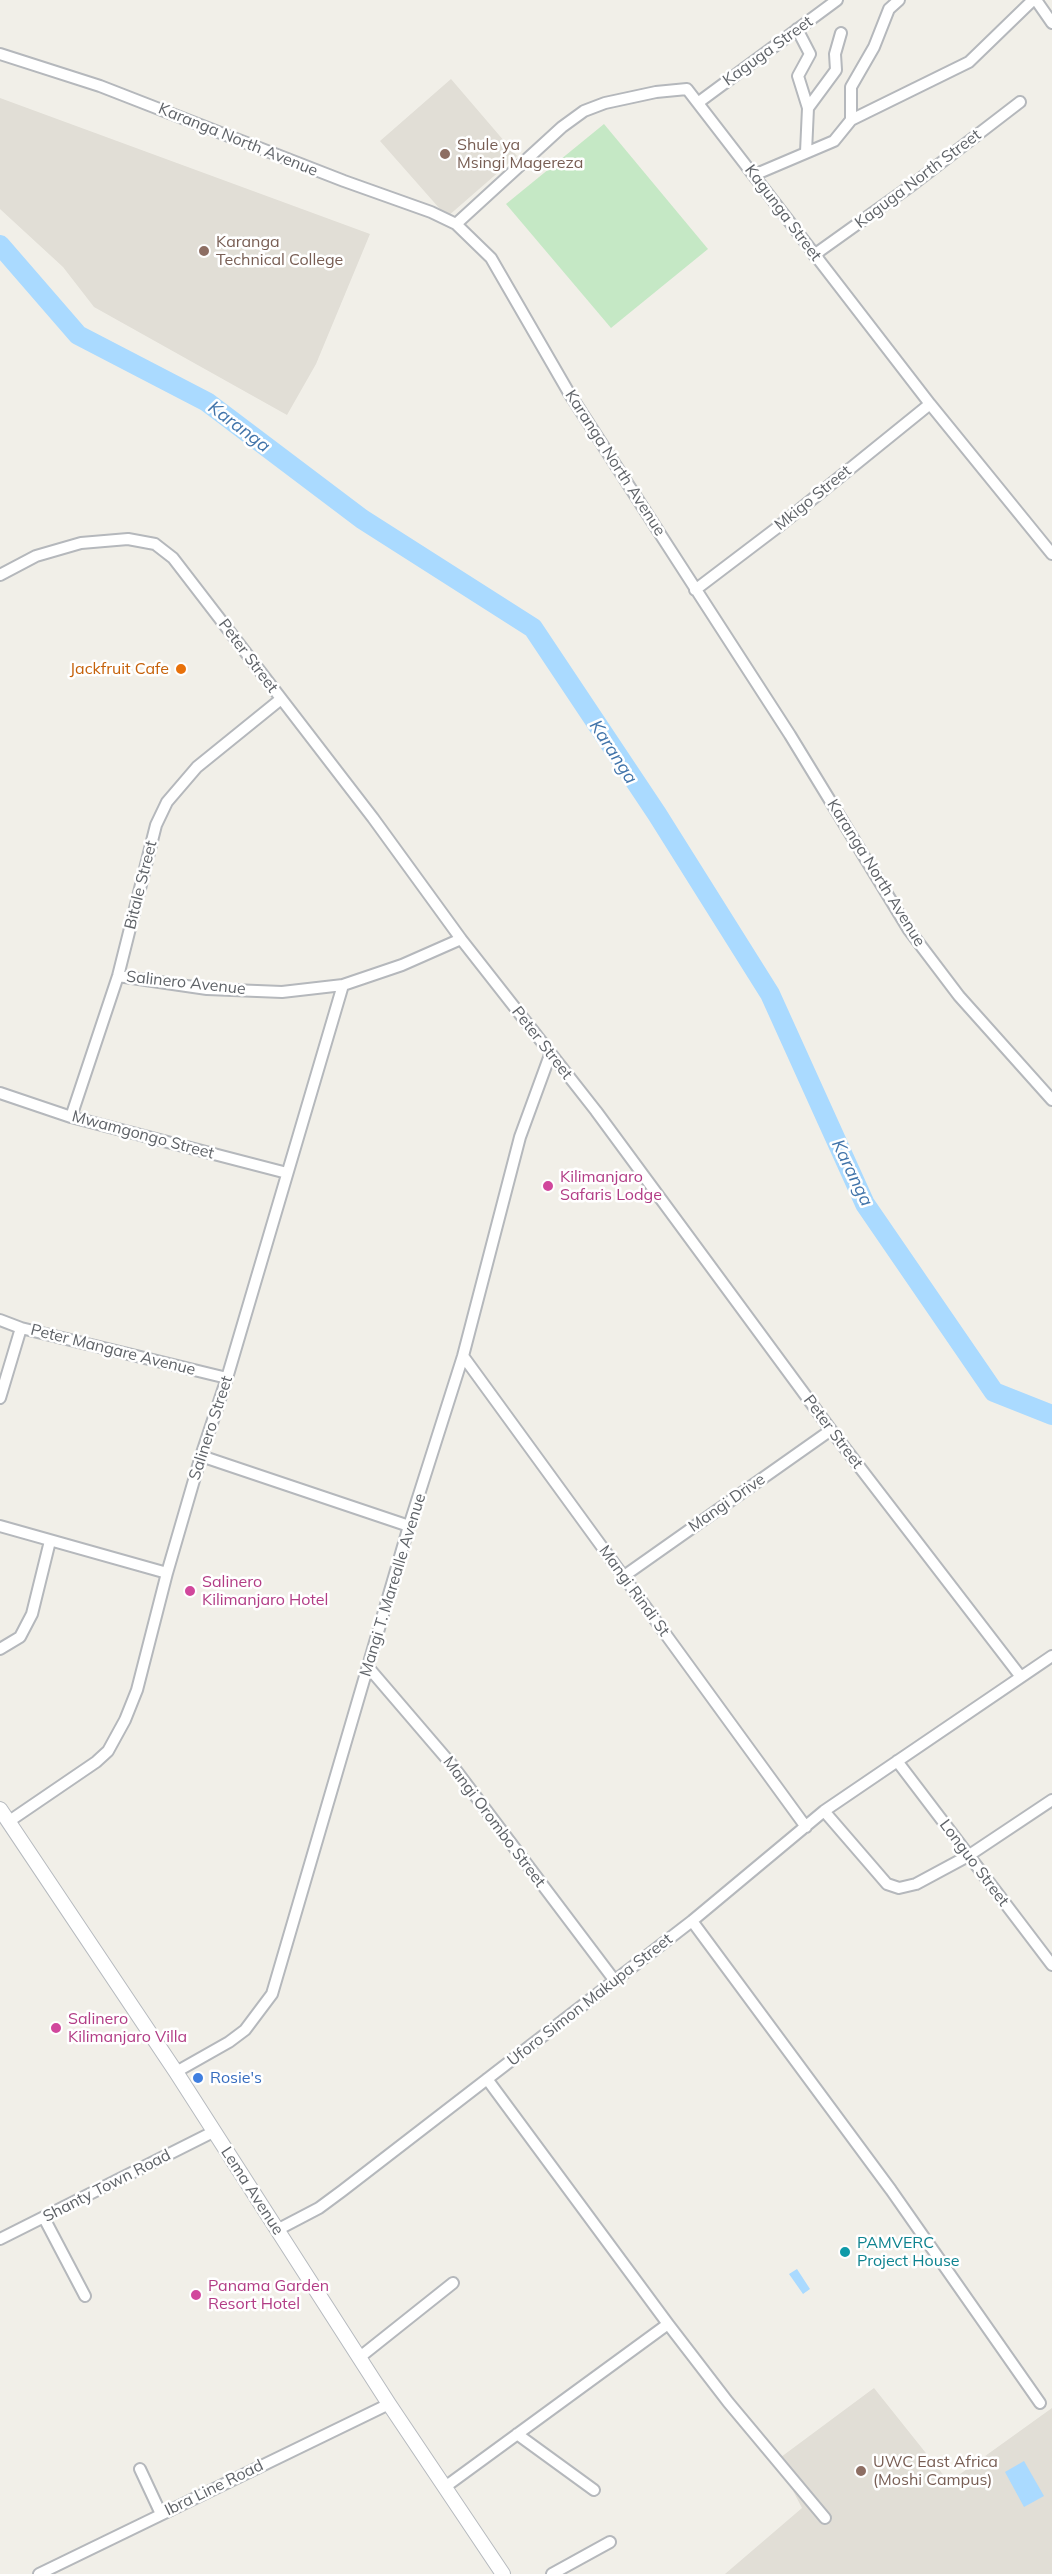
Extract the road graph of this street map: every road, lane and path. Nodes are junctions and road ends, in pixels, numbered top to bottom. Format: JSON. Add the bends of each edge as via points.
{"nodes":[{"id":1,"x":837,"y":0,"type":"edge"},
{"id":2,"x":898,"y":0,"type":"edge"},
{"id":3,"x":1035,"y":0,"type":"edge"},
{"id":4,"x":1052,"y":23,"type":"edge"},
{"id":5,"x":797,"y":29,"type":"junction"},
{"id":6,"x":841,"y":33,"type":"dead end"},
{"id":7,"x":0,"y":54,"type":"edge"},
{"id":8,"x":699,"y":102,"type":"junction"},
{"id":9,"x":1020,"y":102,"type":"dead end"},
{"id":10,"x":808,"y":108,"type":"junction"},
{"id":11,"x":851,"y":120,"type":"junction"},
{"id":12,"x":806,"y":152,"type":"junction"},
{"id":13,"x":754,"y":175,"type":"junction"},
{"id":14,"x":456,"y":224,"type":"junction"},
{"id":15,"x":814,"y":255,"type":"junction"},
{"id":16,"x":930,"y":404,"type":"junction"},
{"id":17,"x":1052,"y":554,"type":"edge"},
{"id":18,"x":0,"y":575,"type":"edge"},
{"id":19,"x":695,"y":590,"type":"junction"},
{"id":20,"x":281,"y":699,"type":"junction"},
{"id":21,"x":461,"y":939,"type":"junction"},
{"id":22,"x":118,"y":976,"type":"junction"},
{"id":23,"x":343,"y":985,"type":"junction"},
{"id":24,"x":550,"y":1055,"type":"junction"},
{"id":25,"x":0,"y":1093,"type":"edge"},
{"id":26,"x":1052,"y":1100,"type":"edge"},
{"id":27,"x":71,"y":1117,"type":"junction"},
{"id":28,"x":286,"y":1173,"type":"junction"},
{"id":29,"x":0,"y":1320,"type":"edge"},
{"id":30,"x":21,"y":1328,"type":"junction"},
{"id":31,"x":463,"y":1356,"type":"junction"},
{"id":32,"x":227,"y":1378,"type":"junction"},
{"id":33,"x":0,"y":1398,"type":"edge"},
{"id":34,"x":831,"y":1430,"type":"junction"},
{"id":35,"x":201,"y":1456,"type":"junction"},
{"id":36,"x":0,"y":1526,"type":"edge"},
{"id":37,"x":409,"y":1526,"type":"junction"},
{"id":38,"x":50,"y":1541,"type":"junction"},
{"id":39,"x":167,"y":1573,"type":"junction"},
{"id":40,"x":624,"y":1576,"type":"junction"},
{"id":41,"x":0,"y":1649,"type":"edge"},
{"id":42,"x":1052,"y":1656,"type":"edge"},
{"id":43,"x":368,"y":1667,"type":"junction"},
{"id":44,"x":1021,"y":1677,"type":"junction"},
{"id":45,"x":897,"y":1761,"type":"junction"},
{"id":46,"x":1052,"y":1800,"type":"edge"},
{"id":47,"x":0,"y":1809,"type":"edge"},
{"id":48,"x":824,"y":1811,"type":"junction"},
{"id":49,"x":8,"y":1822,"type":"junction"},
{"id":50,"x":806,"y":1827,"type":"junction"},
{"id":51,"x":968,"y":1856,"type":"junction"},
{"id":52,"x":692,"y":1921,"type":"junction"},
{"id":53,"x":1052,"y":1965,"type":"edge"},
{"id":54,"x":615,"y":1981,"type":"junction"},
{"id":55,"x":176,"y":2072,"type":"junction"},
{"id":56,"x":487,"y":2079,"type":"junction"},
{"id":57,"x":213,"y":2132,"type":"junction"},
{"id":58,"x":44,"y":2218,"type":"junction"},
{"id":59,"x":277,"y":2230,"type":"junction"},
{"id":60,"x":0,"y":2239,"type":"edge"},
{"id":61,"x":453,"y":2283,"type":"dead end"},
{"id":62,"x":86,"y":2296,"type":"dead end"},
{"id":63,"x":668,"y":2324,"type":"junction"},
{"id":64,"x":360,"y":2357,"type":"junction"},
{"id":65,"x":389,"y":2403,"type":"junction"},
{"id":66,"x":1040,"y":2403,"type":"dead end"},
{"id":67,"x":517,"y":2434,"type":"junction"},
{"id":68,"x":140,"y":2469,"type":"dead end"},
{"id":69,"x":445,"y":2487,"type":"junction"},
{"id":70,"x":594,"y":2490,"type":"dead end"},
{"id":71,"x":161,"y":2514,"type":"junction"},
{"id":72,"x":825,"y":2518,"type":"dead end"},
{"id":73,"x":610,"y":2542,"type":"dead end"},
{"id":74,"x":39,"y":2574,"type":"edge"},
{"id":75,"x":503,"y":2574,"type":"edge"},
{"id":76,"x":552,"y":2574,"type":"edge"}],
"edges":[{"from":1,"to":5,"type":"street","name":"Kaguga Street"},
{"from":2,"to":11,"type":"street","via":[[889,9],[874,47],[851,87]]},
{"from":3,"to":4,"type":"street"},
{"from":3,"to":11,"type":"street","via":[[969,62]]},
{"from":5,"to":8,"type":"street","name":"Kaguga Street"},
{"from":5,"to":10,"type":"street","via":[[810,54],[798,76]]},
{"from":6,"to":10,"type":"street","via":[[836,70]]},
{"from":7,"to":14,"type":"street","name":"Karanga North Avenue","via":[[100,86]]},
{"from":8,"to":13,"type":"street","name":"Kagunga Street"},
{"from":8,"to":14,"type":"street","name":"Kagunga Street","via":[[687,89],[671,90],[584,111]]},
{"from":9,"to":15,"type":"street","name":"Kaguga North Street"},
{"from":10,"to":12,"type":"street"},
{"from":11,"to":12,"type":"street","via":[[834,141]]},
{"from":12,"to":13,"type":"street"},
{"from":13,"to":15,"type":"street","name":"Kagunga Street"},
{"from":14,"to":19,"type":"street","name":"Karanga North Avenue","via":[[491,258],[569,393]]},
{"from":15,"to":16,"type":"street","name":"Kagunga Street"},
{"from":16,"to":17,"type":"street","name":"Kagunga Street"},
{"from":16,"to":19,"type":"street","name":"Mkigo Street"},
{"from":18,"to":20,"type":"street","name":"Peter Street","via":[[36,556],[81,543],[128,539],[155,544],[173,558]]},
{"from":19,"to":26,"type":"street","name":"Karanga North Avenue","via":[[930,960]]},
{"from":20,"to":21,"type":"street","name":"Peter Street"},
{"from":20,"to":22,"type":"street","name":"Bitale Street","via":[[197,766],[167,802],[156,825]]},
{"from":21,"to":23,"type":"street","name":"Salinero Avenue"},
{"from":21,"to":24,"type":"street","name":"Peter Street"},
{"from":22,"to":23,"type":"street","name":"Salinero Avenue","via":[[207,989],[282,992]]},
{"from":22,"to":27,"type":"street","name":"Bitale Street"},
{"from":23,"to":28,"type":"street","name":"Salinero Street"},
{"from":24,"to":31,"type":"street","name":"Mangi T. Marealle Avenue","via":[[520,1137]]},
{"from":24,"to":34,"type":"street","name":"Peter Street","via":[[596,1111]]},
{"from":25,"to":27,"type":"street","name":"Mwamgongo Street"},
{"from":27,"to":28,"type":"street","name":"Mwamgongo Street"},
{"from":28,"to":32,"type":"street","name":"Salinero Street"},
{"from":29,"to":30,"type":"street","name":"Peter Mangare Avenue"},
{"from":30,"to":32,"type":"street","name":"Peter Mangare Avenue"},
{"from":30,"to":33,"type":"street"},
{"from":31,"to":37,"type":"street","name":"Mangi T. Marealle Avenue"},
{"from":31,"to":40,"type":"street","name":"Mangi Rindi St"},
{"from":32,"to":35,"type":"street","name":"Salinero Street"},
{"from":34,"to":40,"type":"street","name":"Mangi Drive"},
{"from":34,"to":44,"type":"street","name":"Peter Street"},
{"from":35,"to":37,"type":"street"},
{"from":35,"to":39,"type":"street","name":"Salinero Street"},
{"from":36,"to":38,"type":"street"},
{"from":37,"to":43,"type":"street","name":"Mangi T. Marealle Avenue"},
{"from":38,"to":39,"type":"street"},
{"from":38,"to":41,"type":"street","via":[[32,1614],[20,1637]]},
{"from":39,"to":49,"type":"street","name":"Salinero Street","via":[[137,1690],[108,1750],[78,1776]]},
{"from":40,"to":50,"type":"street","name":"Mangi Rindi St"},
{"from":42,"to":44,"type":"street","name":"Uforo Simon Makupa Street"},
{"from":43,"to":54,"type":"street","name":"Mangi Orombo Street","via":[[452,1765]]},
{"from":43,"to":55,"type":"street","name":"Mangi T. Marealle Avenue","via":[[272,1994],[245,2030]]},
{"from":44,"to":45,"type":"street","name":"Uforo Simon Makupa Street"},
{"from":45,"to":48,"type":"street","name":"Uforo Simon Makupa Street"},
{"from":45,"to":51,"type":"street","name":"Longuo Street"},
{"from":46,"to":51,"type":"street"},
{"from":47,"to":49,"type":"main road","name":"Lema Avenue"},
{"from":48,"to":50,"type":"street","name":"Uforo Simon Makupa Street"},
{"from":48,"to":51,"type":"street","via":[[887,1884],[893,1886],[916,1884]]},
{"from":49,"to":55,"type":"main road","name":"Lema Avenue"},
{"from":50,"to":52,"type":"street","name":"Uforo Simon Makupa Street"},
{"from":51,"to":53,"type":"street","name":"Longuo Street"},
{"from":52,"to":54,"type":"street","name":"Uforo Simon Makupa Street"},
{"from":52,"to":66,"type":"street","via":[[891,2190]]},
{"from":54,"to":56,"type":"street","name":"Uforo Simon Makupa Street"},
{"from":55,"to":57,"type":"main road","name":"Lema Avenue"},
{"from":56,"to":59,"type":"street","name":"Uforo Simon Makupa Street","via":[[342,2191]]},
{"from":56,"to":63,"type":"street"},
{"from":57,"to":58,"type":"street","name":"Shanty Town Road"},
{"from":57,"to":59,"type":"main road","name":"Lema Avenue"},
{"from":58,"to":60,"type":"street","name":"Shanty Town Road"},
{"from":58,"to":62,"type":"street"},
{"from":59,"to":64,"type":"main road","name":"Lema Avenue"},
{"from":61,"to":64,"type":"street"},
{"from":63,"to":67,"type":"street"},
{"from":63,"to":72,"type":"street"},
{"from":64,"to":65,"type":"main road","name":"Lema Avenue"},
{"from":65,"to":69,"type":"main road","name":"Lema Avenue"},
{"from":65,"to":71,"type":"street","name":"Ibra Line Road"},
{"from":67,"to":69,"type":"street"},
{"from":67,"to":70,"type":"street"},
{"from":68,"to":71,"type":"street"},
{"from":69,"to":75,"type":"main road","name":"Lema Avenue"},
{"from":71,"to":74,"type":"street","name":"Ibra Line Road"},
{"from":73,"to":76,"type":"street"}]}
